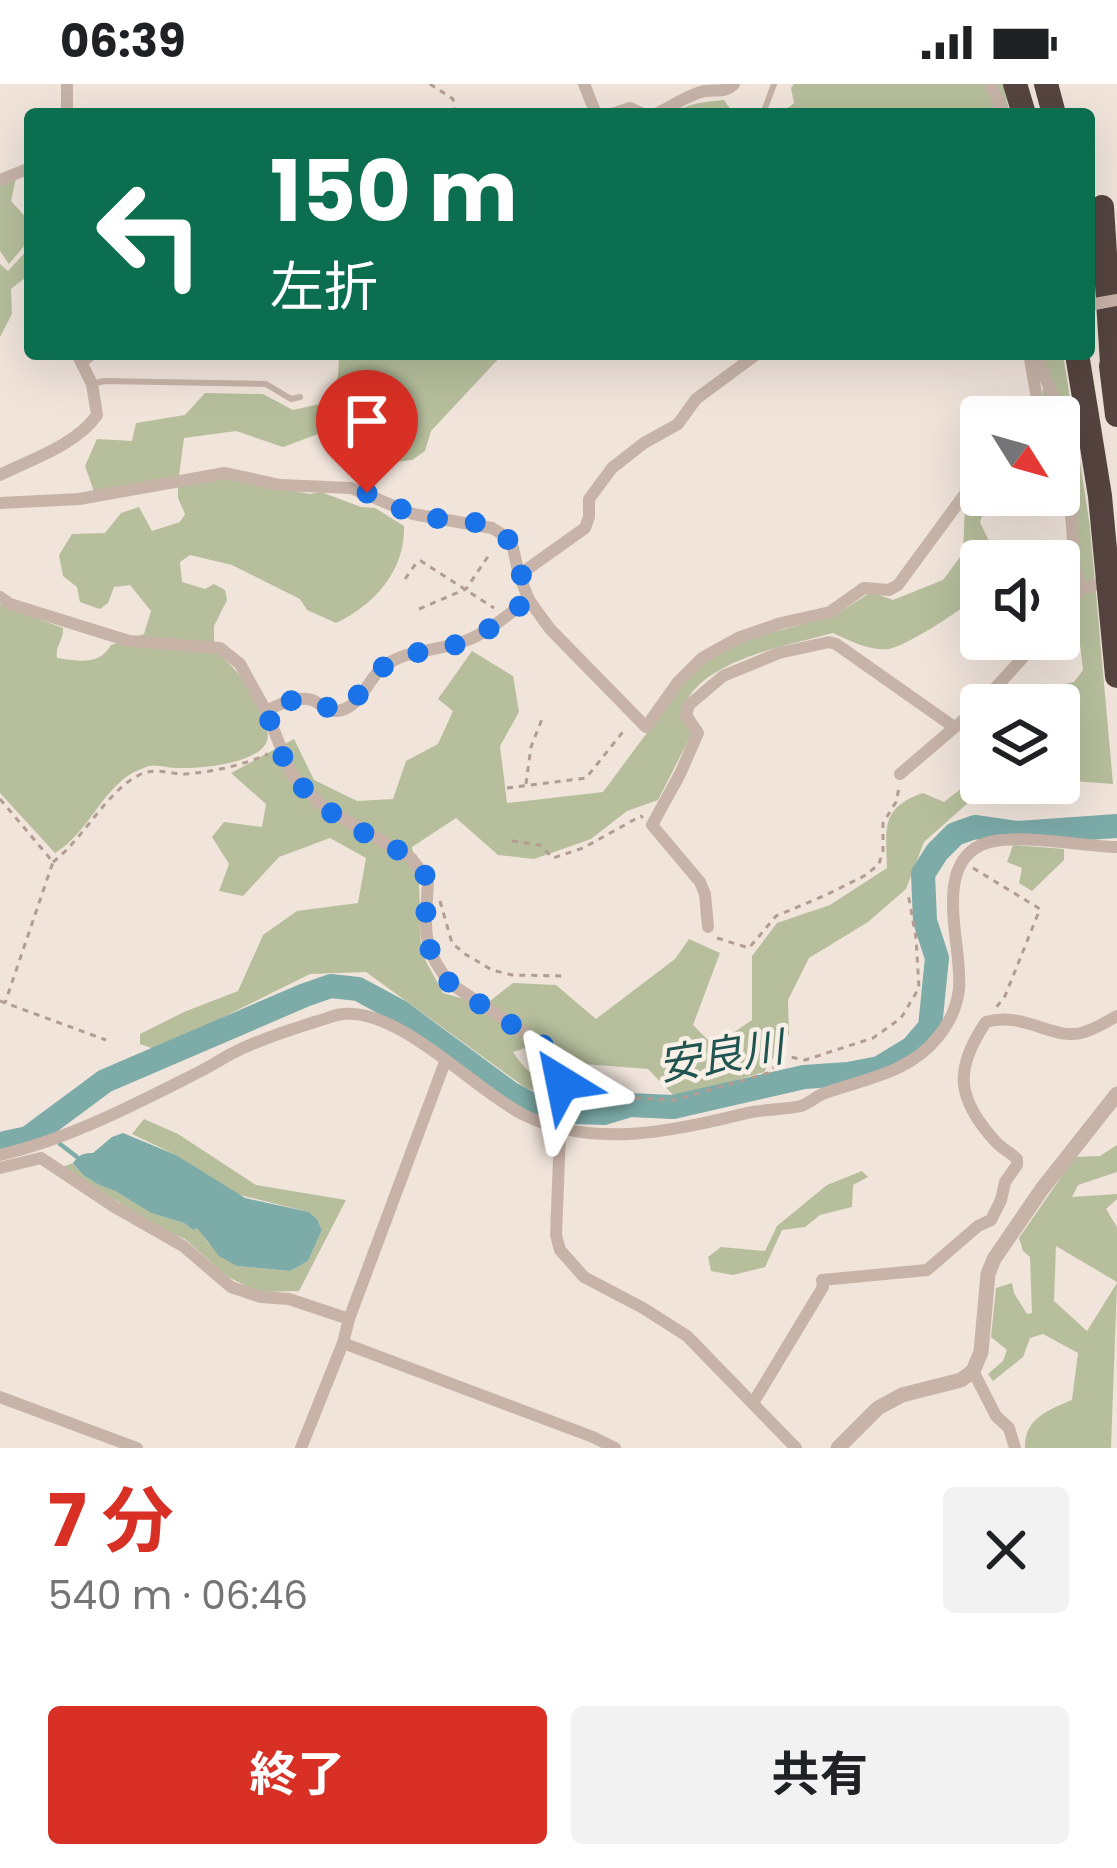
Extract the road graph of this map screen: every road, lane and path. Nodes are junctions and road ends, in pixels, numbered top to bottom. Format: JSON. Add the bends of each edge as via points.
{"nodes":[{"id":1,"x":430,"y":84,"type":"edge"},
{"id":2,"x":734,"y":84,"type":"edge"},
{"id":3,"x":454,"y":108,"type":"edge"},
{"id":4,"x":669,"y":108,"type":"edge"},
{"id":5,"x":1102,"y":207,"type":"dead end"},
{"id":6,"x":1095,"y":288,"type":"edge"},
{"id":7,"x":80,"y":360,"type":"edge"},
{"id":8,"x":749,"y":360,"type":"edge"},
{"id":9,"x":1034,"y":360,"type":"edge"},
{"id":10,"x":1036,"y":360,"type":"edge"},
{"id":11,"x":1078,"y":360,"type":"edge"},
{"id":12,"x":1113,"y":379,"type":"junction"},
{"id":13,"x":92,"y":384,"type":"junction"},
{"id":14,"x":1037,"y":396,"type":"edge"},
{"id":15,"x":300,"y":397,"type":"dead end"},
{"id":16,"x":1117,"y":416,"type":"edge"},
{"id":17,"x":0,"y":475,"type":"edge"},
{"id":18,"x":960,"y":501,"type":"edge"},
{"id":19,"x":0,"y":502,"type":"edge"},
{"id":20,"x":1073,"y":540,"type":"edge"},
{"id":21,"x":489,"y":555,"type":"dead end"},
{"id":22,"x":519,"y":575,"type":"junction"},
{"id":23,"x":405,"y":579,"type":"dead end"},
{"id":24,"x":466,"y":589,"type":"junction"},
{"id":25,"x":0,"y":597,"type":"edge"},
{"id":26,"x":529,"y":600,"type":"junction"},
{"id":27,"x":419,"y":609,"type":"dead end"},
{"id":28,"x":504,"y":616,"type":"junction"},
{"id":29,"x":1021,"y":660,"type":"edge"},
{"id":30,"x":1117,"y":676,"type":"edge"},
{"id":31,"x":266,"y":711,"type":"junction"},
{"id":32,"x":634,"y":717,"type":"junction"},
{"id":33,"x":542,"y":719,"type":"dead end"},
{"id":34,"x":954,"y":727,"type":"junction"},
{"id":35,"x":281,"y":748,"type":"junction"},
{"id":36,"x":900,"y":774,"type":"joint"},
{"id":37,"x":525,"y":786,"type":"junction"},
{"id":38,"x":507,"y":788,"type":"dead end"},
{"id":39,"x":0,"y":799,"type":"edge"},
{"id":40,"x":652,"y":825,"type":"junction"},
{"id":41,"x":512,"y":841,"type":"dead end"},
{"id":42,"x":1117,"y":847,"type":"edge"},
{"id":43,"x":53,"y":862,"type":"junction"},
{"id":44,"x":960,"y":864,"type":"junction"},
{"id":45,"x":428,"y":880,"type":"junction"},
{"id":46,"x":908,"y":893,"type":"dead end"},
{"id":47,"x":708,"y":927,"type":"joint"},
{"id":48,"x":566,"y":976,"type":"dead end"},
{"id":49,"x":2,"y":1002,"type":"edge"},
{"id":50,"x":1117,"y":1016,"type":"edge"},
{"id":51,"x":986,"y":1022,"type":"junction"},
{"id":52,"x":106,"y":1040,"type":"dead end"},
{"id":53,"x":445,"y":1062,"type":"junction"},
{"id":54,"x":531,"y":1071,"type":"dead end"},
{"id":55,"x":562,"y":1083,"type":"junction"},
{"id":56,"x":1117,"y":1094,"type":"edge"},
{"id":57,"x":560,"y":1128,"type":"junction"},
{"id":58,"x":0,"y":1154,"type":"edge"},
{"id":59,"x":0,"y":1168,"type":"edge"},
{"id":60,"x":991,"y":1220,"type":"junction"},
{"id":61,"x":1010,"y":1235,"type":"junction"},
{"id":62,"x":349,"y":1319,"type":"junction"},
{"id":63,"x":343,"y":1343,"type":"junction"},
{"id":64,"x":973,"y":1371,"type":"junction"},
{"id":65,"x":0,"y":1397,"type":"edge"},
{"id":66,"x":752,"y":1403,"type":"junction"},
{"id":67,"x":137,"y":1448,"type":"edge"},
{"id":68,"x":301,"y":1448,"type":"edge"},
{"id":69,"x":615,"y":1448,"type":"edge"},
{"id":70,"x":796,"y":1448,"type":"edge"},
{"id":71,"x":838,"y":1448,"type":"edge"},
{"id":72,"x":1015,"y":1448,"type":"edge"}],
"edges":[{"from":1,"to":3,"type":"path"},
{"from":2,"to":4,"type":"street"},
{"from":5,"to":12,"type":"highway"},
{"from":6,"to":12,"type":"highway"},
{"from":7,"to":13,"type":"street"},
{"from":8,"to":22,"type":"street","via":[[696,399],[678,424],[612,468],[589,499],[585,528]]},
{"from":9,"to":14,"type":"street"},
{"from":10,"to":20,"type":"street","via":[[1067,428]]},
{"from":11,"to":30,"type":"highway"},
{"from":12,"to":16,"type":"highway"},
{"from":13,"to":15,"type":"lane","via":[[266,384]]},
{"from":13,"to":17,"type":"street","via":[[97,415],[89,427]]},
{"from":18,"to":32,"type":"street","via":[[898,585],[864,588],[830,612],[738,638],[702,658],[646,728]]},
{"from":19,"to":22,"type":"street","via":[[79,500],[225,473],[352,488],[413,514],[492,527],[513,548]]},
{"from":21,"to":24,"type":"path"},
{"from":22,"to":26,"type":"street"},
{"from":23,"to":24,"type":"path","via":[[422,561]]},
{"from":24,"to":27,"type":"path"},
{"from":24,"to":28,"type":"path"},
{"from":25,"to":31,"type":"street","via":[[129,641],[220,648],[240,664]]},
{"from":26,"to":28,"type":"street"},
{"from":26,"to":32,"type":"street"},
{"from":28,"to":31,"type":"street","via":[[471,640],[385,665],[341,711],[305,699]]},
{"from":29,"to":34,"type":"street"},
{"from":31,"to":35,"type":"street"},
{"from":32,"to":37,"type":"path","via":[[586,778]]},
{"from":33,"to":37,"type":"path"},
{"from":34,"to":36,"type":"street"},
{"from":34,"to":40,"type":"street","via":[[836,644],[779,653],[724,676],[689,705],[698,733]]},
{"from":35,"to":43,"type":"path","via":[[210,771],[142,773]]},
{"from":35,"to":45,"type":"street","via":[[292,775],[325,808],[411,858]]},
{"from":36,"to":47,"type":"path","via":[[879,864],[866,875],[776,916],[749,948],[710,935]]},
{"from":37,"to":38,"type":"path"},
{"from":39,"to":43,"type":"path"},
{"from":40,"to":41,"type":"path","via":[[641,816],[629,820],[553,858],[540,845]]},
{"from":40,"to":47,"type":"street","via":[[700,882]]},
{"from":42,"to":44,"type":"street","via":[[997,841]]},
{"from":43,"to":49,"type":"path"},
{"from":44,"to":51,"type":"path","via":[[1040,909]]},
{"from":44,"to":57,"type":"street","via":[[952,900],[956,1004],[935,1041],[892,1072],[799,1107],[712,1123],[647,1133]]},
{"from":45,"to":48,"type":"path","via":[[452,943],[465,954],[512,975]]},
{"from":45,"to":55,"type":"street","via":[[432,959],[451,985],[543,1045]]},
{"from":46,"to":55,"type":"path","via":[[919,988],[901,1018],[873,1038],[805,1060],[785,1056],[768,1073],[675,1100]]},
{"from":49,"to":52,"type":"path"},
{"from":50,"to":51,"type":"street","via":[[1078,1034],[1027,1021]]},
{"from":51,"to":60,"type":"street","via":[[962,1075],[975,1113],[1017,1165]]},
{"from":53,"to":57,"type":"street","via":[[527,1117]]},
{"from":53,"to":58,"type":"street","via":[[393,1027],[345,1013],[239,1049],[80,1129]]},
{"from":53,"to":62,"type":"street"},
{"from":54,"to":55,"type":"path"},
{"from":55,"to":57,"type":"street"},
{"from":56,"to":61,"type":"street"},
{"from":57,"to":66,"type":"street","via":[[560,1250],[584,1277],[686,1336]]},
{"from":59,"to":62,"type":"street","via":[[41,1158],[183,1246],[231,1287]]},
{"from":60,"to":61,"type":"street"},
{"from":60,"to":66,"type":"street","via":[[921,1273],[822,1280]]},
{"from":61,"to":64,"type":"street","via":[[988,1274]]},
{"from":62,"to":63,"type":"street"},
{"from":63,"to":68,"type":"street"},
{"from":63,"to":69,"type":"street"},
{"from":64,"to":71,"type":"street","via":[[878,1408]]},
{"from":64,"to":72,"type":"street"},
{"from":65,"to":67,"type":"street"},
{"from":66,"to":70,"type":"street"}]}
